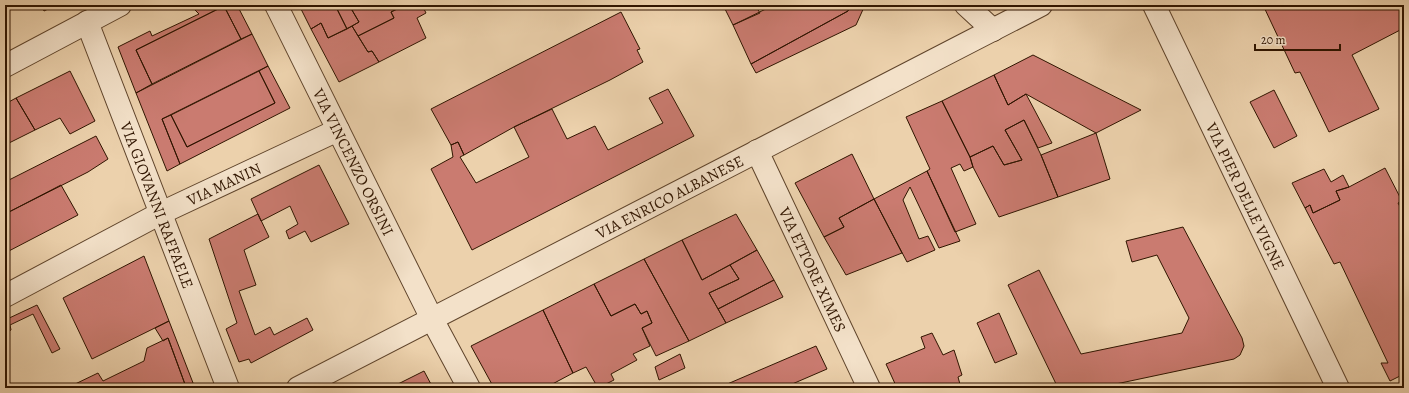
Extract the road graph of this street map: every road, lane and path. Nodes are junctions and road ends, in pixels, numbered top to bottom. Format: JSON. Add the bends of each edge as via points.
{"nodes":[{"id":1,"x":120,"y":5,"type":"edge"},
{"id":2,"x":276,"y":5,"type":"edge"},
{"id":3,"x":966,"y":5,"type":"edge"},
{"id":4,"x":1041,"y":5,"type":"edge"},
{"id":5,"x":1154,"y":5,"type":"edge"},
{"id":6,"x":87,"y":22,"type":"junction"},
{"id":7,"x":993,"y":30,"type":"junction"},
{"id":8,"x":5,"y":66,"type":"edge"},
{"id":9,"x":338,"y":130,"type":"junction"},
{"id":10,"x":757,"y":151,"type":"junction"},
{"id":11,"x":161,"y":213,"type":"junction"},
{"id":12,"x":5,"y":296,"type":"edge"},
{"id":13,"x":432,"y":319,"type":"junction"},
{"id":14,"x":228,"y":388,"type":"edge"},
{"id":15,"x":298,"y":388,"type":"edge"},
{"id":16,"x":469,"y":388,"type":"edge"},
{"id":17,"x":869,"y":388,"type":"edge"},
{"id":18,"x":1338,"y":388,"type":"edge"}],
"edges":[{"from":1,"to":6,"type":"street"},
{"from":2,"to":9,"type":"street","name":"VIA VINCENZO ORSINI"},
{"from":3,"to":7,"type":"street"},
{"from":4,"to":7,"type":"street","name":"VIA ENRICO ALBANESE"},
{"from":5,"to":18,"type":"street","name":"VIA PIER DELLE VIGNE"},
{"from":6,"to":8,"type":"street"},
{"from":6,"to":11,"type":"street","name":"VIA GIOVANNI RAFFAELE"},
{"from":7,"to":10,"type":"street","name":"VIA ENRICO ALBANESE"},
{"from":9,"to":11,"type":"street","name":"VIA MANIN"},
{"from":9,"to":13,"type":"street","name":"VIA VINCENZO ORSINI"},
{"from":10,"to":13,"type":"street","name":"VIA ENRICO ALBANESE"},
{"from":10,"to":17,"type":"street","name":"VIA ETTORE XIMES"},
{"from":11,"to":12,"type":"street","name":"VIA MANIN"},
{"from":11,"to":14,"type":"street","name":"VIA GIOVANNI RAFFAELE"},
{"from":13,"to":15,"type":"street","name":"VIA ENRICO ALBANESE"},
{"from":13,"to":16,"type":"street","name":"VIA VINCENZO ORSINI"}]}
